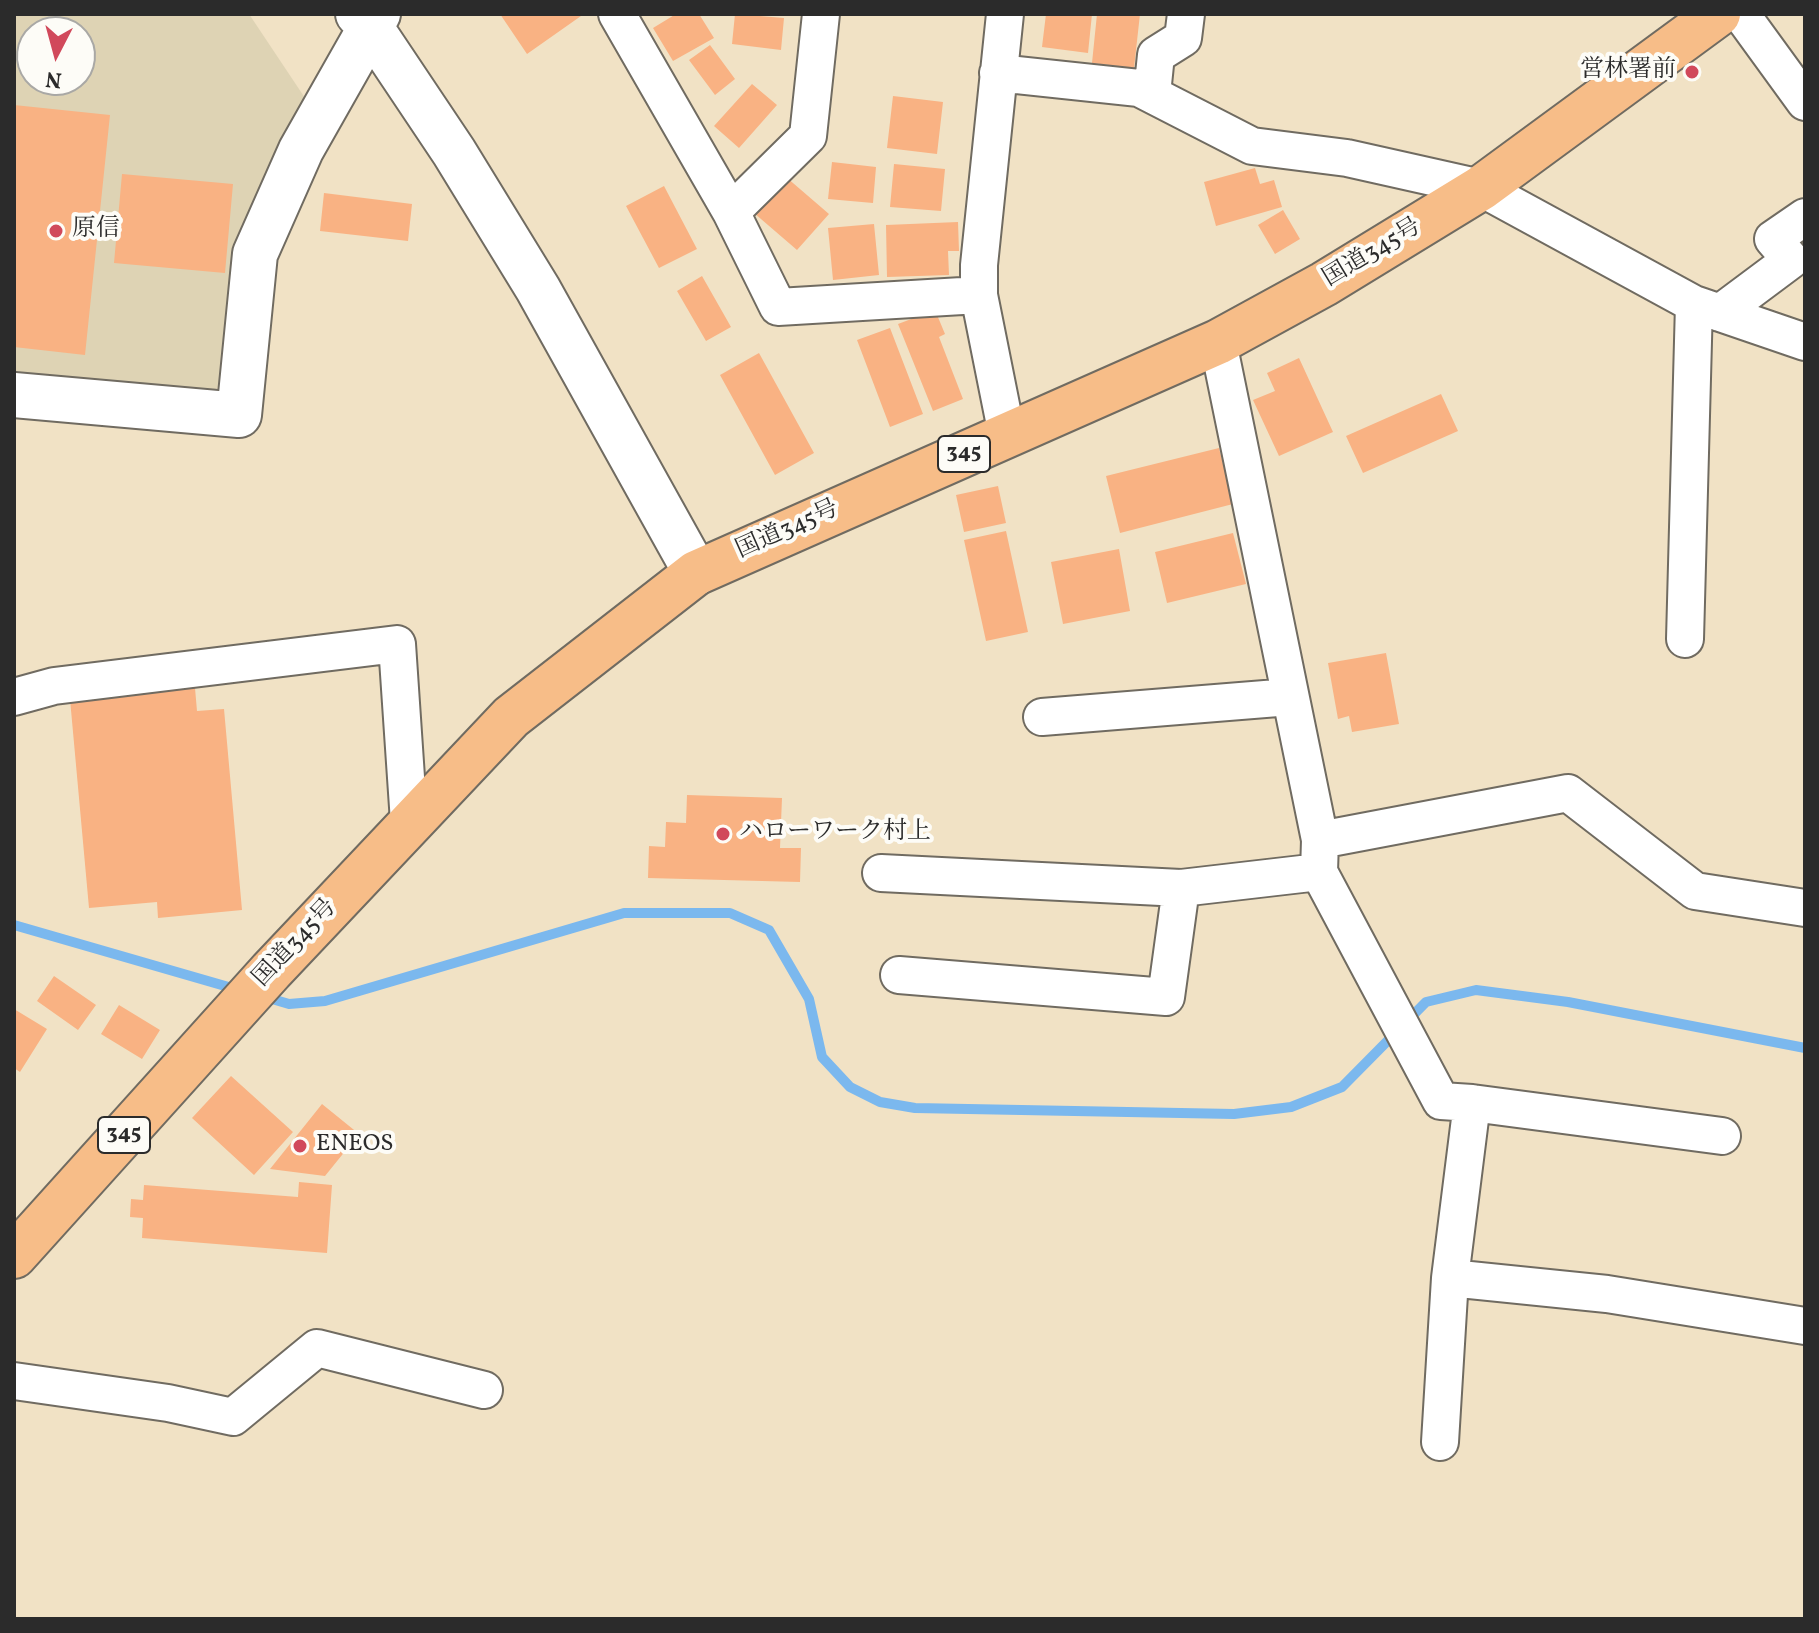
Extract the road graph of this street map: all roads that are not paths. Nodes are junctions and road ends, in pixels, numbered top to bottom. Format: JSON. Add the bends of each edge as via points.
{"nodes":[{"id":1,"x":617,"y":14,"type":"edge"},
{"id":2,"x":821,"y":14,"type":"edge"},
{"id":3,"x":1005,"y":14,"type":"edge"},
{"id":4,"x":1186,"y":14,"type":"edge"},
{"id":5,"x":1718,"y":14,"type":"edge"},
{"id":6,"x":1741,"y":14,"type":"edge"},
{"id":7,"x":369,"y":19,"type":"edge"},
{"id":8,"x":998,"y":73,"type":"junction"},
{"id":9,"x":1152,"y":94,"type":"junction"},
{"id":10,"x":1805,"y":102,"type":"edge"},
{"id":11,"x":1481,"y":188,"type":"junction"},
{"id":12,"x":731,"y":212,"type":"junction"},
{"id":13,"x":1805,"y":217,"type":"edge"},
{"id":14,"x":979,"y":295,"type":"junction"},
{"id":15,"x":1707,"y":308,"type":"junction"},
{"id":16,"x":1218,"y":342,"type":"junction"},
{"id":17,"x":1805,"y":342,"type":"edge"},
{"id":18,"x":14,"y":395,"type":"edge"},
{"id":19,"x":1007,"y":435,"type":"junction"},
{"id":20,"x":696,"y":573,"type":"junction"},
{"id":21,"x":1685,"y":639,"type":"dead end"},
{"id":22,"x":14,"y":697,"type":"edge"},
{"id":23,"x":1290,"y":697,"type":"junction"},
{"id":24,"x":1042,"y":717,"type":"dead end"},
{"id":25,"x":409,"y":822,"type":"junction"},
{"id":26,"x":1320,"y":856,"type":"junction"},
{"id":27,"x":881,"y":873,"type":"dead end"},
{"id":28,"x":1181,"y":888,"type":"junction"},
{"id":29,"x":1805,"y":908,"type":"edge"},
{"id":30,"x":899,"y":975,"type":"dead end"},
{"id":31,"x":1472,"y":1103,"type":"junction"},
{"id":32,"x":1722,"y":1136,"type":"dead end"},
{"id":33,"x":14,"y":1256,"type":"edge"},
{"id":34,"x":1450,"y":1278,"type":"junction"},
{"id":35,"x":1805,"y":1326,"type":"edge"},
{"id":36,"x":14,"y":1381,"type":"edge"},
{"id":37,"x":484,"y":1390,"type":"dead end"},
{"id":38,"x":1440,"y":1442,"type":"dead end"}],
"edges":[{"from":1,"to":12,"type":"street"},
{"from":2,"to":12,"type":"street","via":[[808,136]]},
{"from":3,"to":8,"type":"street"},
{"from":4,"to":9,"type":"street","via":[[1183,38],[1156,55]]},
{"from":5,"to":11,"type":"highway","name":"国道345号","number":"345"},
{"from":6,"to":10,"type":"street"},
{"from":7,"to":18,"type":"street","via":[[301,150],[255,254],[239,415]]},
{"from":7,"to":20,"type":"street","via":[[538,289]]},
{"from":8,"to":9,"type":"street","via":[[1139,88]]},
{"from":8,"to":14,"type":"street"},
{"from":9,"to":11,"type":"street","via":[[1252,146],[1347,158]]},
{"from":11,"to":15,"type":"street"},
{"from":11,"to":16,"type":"highway","name":"国道345号","number":"345"},
{"from":12,"to":14,"type":"street","via":[[778,307]]},
{"from":13,"to":15,"type":"street","via":[[1773,239],[1791,260]]},
{"from":14,"to":19,"type":"street"},
{"from":15,"to":17,"type":"street"},
{"from":15,"to":21,"type":"street"},
{"from":16,"to":19,"type":"highway","name":"国道345号","number":"345"},
{"from":16,"to":23,"type":"street"},
{"from":19,"to":20,"type":"highway","name":"国道345号","number":"345"},
{"from":20,"to":25,"type":"highway","name":"国道345号","number":"345","via":[[511,717]]},
{"from":22,"to":25,"type":"street","via":[[54,686],[397,644]]},
{"from":23,"to":24,"type":"street"},
{"from":23,"to":26,"type":"street"},
{"from":25,"to":33,"type":"highway","name":"国道345号","number":"345"},
{"from":26,"to":28,"type":"street"},
{"from":26,"to":29,"type":"street","via":[[1568,793],[1695,891]]},
{"from":26,"to":31,"type":"street","via":[[1441,1101]]},
{"from":27,"to":28,"type":"street"},
{"from":28,"to":30,"type":"street","via":[[1166,997]]},
{"from":31,"to":32,"type":"street"},
{"from":31,"to":34,"type":"street"},
{"from":34,"to":35,"type":"street","via":[[1607,1294]]},
{"from":34,"to":38,"type":"street"},
{"from":36,"to":37,"type":"street","via":[[233,1417],[317,1348]]}]}
